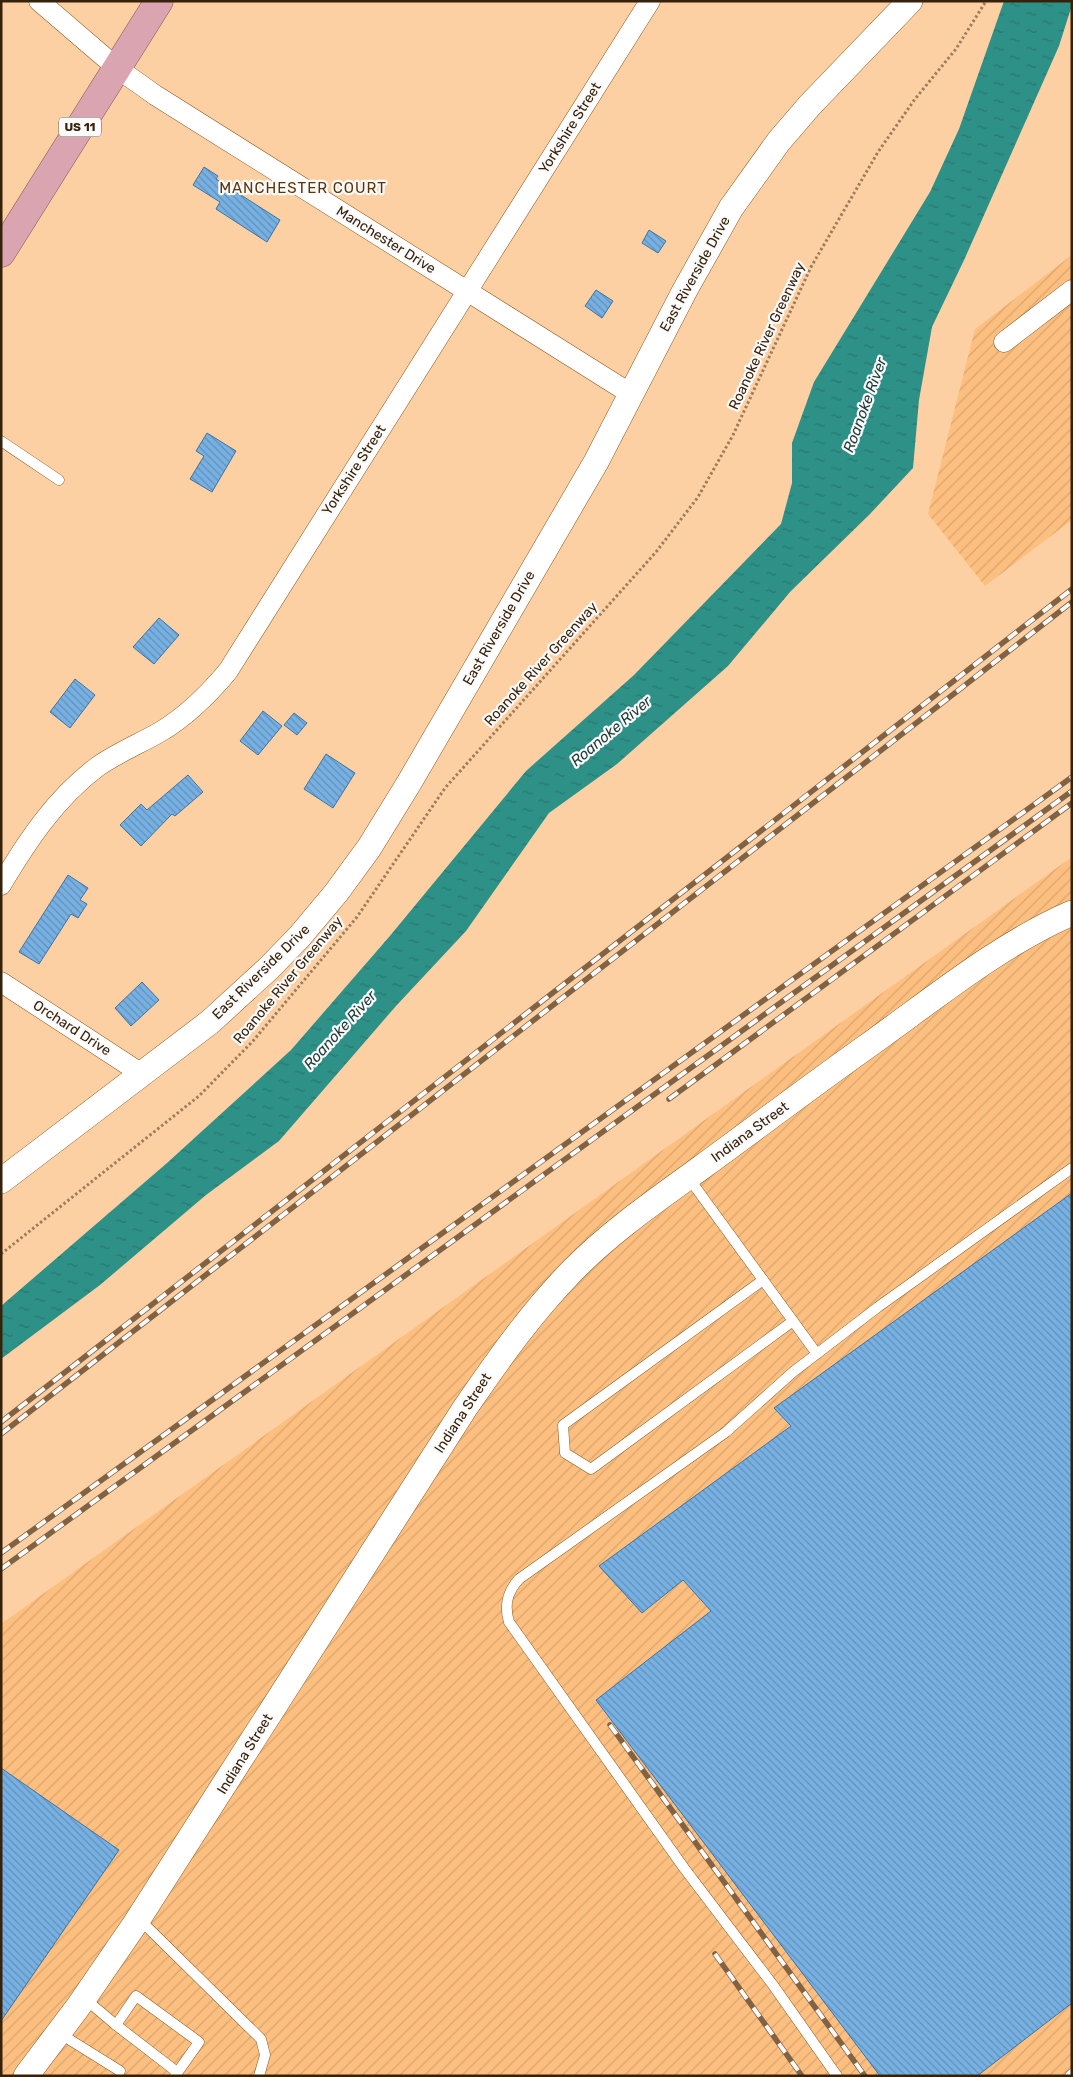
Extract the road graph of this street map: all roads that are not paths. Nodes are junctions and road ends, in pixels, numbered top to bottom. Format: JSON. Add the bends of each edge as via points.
{"nodes":[{"id":1,"x":39,"y":1,"type":"edge"},
{"id":2,"x":159,"y":1,"type":"edge"},
{"id":3,"x":650,"y":1,"type":"edge"},
{"id":4,"x":910,"y":1,"type":"edge"},
{"id":5,"x":117,"y":68,"type":"junction"},
{"id":6,"x":1,"y":254,"type":"edge"},
{"id":7,"x":1072,"y":290,"type":"edge"},
{"id":8,"x":468,"y":291,"type":"junction"},
{"id":9,"x":1004,"y":342,"type":"dead end"},
{"id":10,"x":631,"y":394,"type":"junction"},
{"id":11,"x":1,"y":442,"type":"edge"},
{"id":12,"x":59,"y":480,"type":"dead end"},
{"id":13,"x":1,"y":885,"type":"edge"},
{"id":14,"x":1072,"y":913,"type":"edge"},
{"id":15,"x":1,"y":982,"type":"edge"},
{"id":16,"x":142,"y":1074,"type":"junction"},
{"id":17,"x":1072,"y":1168,"type":"edge"},
{"id":18,"x":688,"y":1177,"type":"junction"},
{"id":19,"x":1,"y":1181,"type":"edge"},
{"id":20,"x":763,"y":1280,"type":"junction"},
{"id":21,"x":792,"y":1321,"type":"junction"},
{"id":22,"x":817,"y":1354,"type":"junction"},
{"id":23,"x":139,"y":1919,"type":"junction"},
{"id":24,"x":84,"y":1998,"type":"junction"},
{"id":25,"x":116,"y":2025,"type":"junction"},
{"id":26,"x":59,"y":2033,"type":"junction"},
{"id":27,"x":120,"y":2071,"type":"dead end"},
{"id":28,"x":176,"y":2074,"type":"edge"},
{"id":29,"x":26,"y":2076,"type":"edge"},
{"id":30,"x":259,"y":2076,"type":"edge"},
{"id":31,"x":837,"y":2076,"type":"edge"}],
"edges":[{"from":1,"to":5,"type":"street","name":"Manchester Drive"},
{"from":2,"to":5,"type":"main road","number":"US 11"},
{"from":3,"to":8,"type":"street","name":"Yorkshire Street"},
{"from":4,"to":10,"type":"street","name":"East Riverside Drive","via":[[810,105],[744,188],[685,290]]},
{"from":5,"to":6,"type":"main road","number":"US 11"},
{"from":5,"to":8,"type":"street","name":"Manchester Drive"},
{"from":7,"to":9,"type":"street"},
{"from":8,"to":10,"type":"street","name":"Manchester Drive"},
{"from":8,"to":13,"type":"street","name":"Yorkshire Street","via":[[228,671],[185,715],[160,732],[126,748],[76,784],[42,820]]},
{"from":10,"to":16,"type":"street","name":"East Riverside Drive","via":[[596,462],[369,848],[336,893],[269,968],[210,1022]]},
{"from":11,"to":12,"type":"lane"},
{"from":14,"to":18,"type":"street","name":"Indiana Street","via":[[967,975]]},
{"from":15,"to":16,"type":"street","name":"Orchard Drive"},
{"from":16,"to":19,"type":"street","name":"East Riverside Drive"},
{"from":17,"to":22,"type":"lane"},
{"from":18,"to":20,"type":"lane"},
{"from":18,"to":23,"type":"street","name":"Indiana Street","via":[[612,1234],[573,1270],[504,1351]]},
{"from":20,"to":21,"type":"lane"},
{"from":20,"to":21,"type":"lane","via":[[564,1426],[565,1453],[591,1469]]},
{"from":21,"to":22,"type":"lane"},
{"from":22,"to":31,"type":"lane","via":[[726,1432],[519,1579],[512,1586],[506,1610],[509,1622],[548,1678]]},
{"from":23,"to":24,"type":"street","name":"Indiana Street"},
{"from":23,"to":30,"type":"lane","via":[[261,2039],[264,2055]]},
{"from":24,"to":25,"type":"lane"},
{"from":24,"to":26,"type":"street","name":"Indiana Street"},
{"from":25,"to":28,"type":"lane"},
{"from":25,"to":28,"type":"lane","via":[[136,1996],[199,2042]]},
{"from":26,"to":27,"type":"lane"},
{"from":26,"to":29,"type":"street","name":"Indiana Street"}]}
